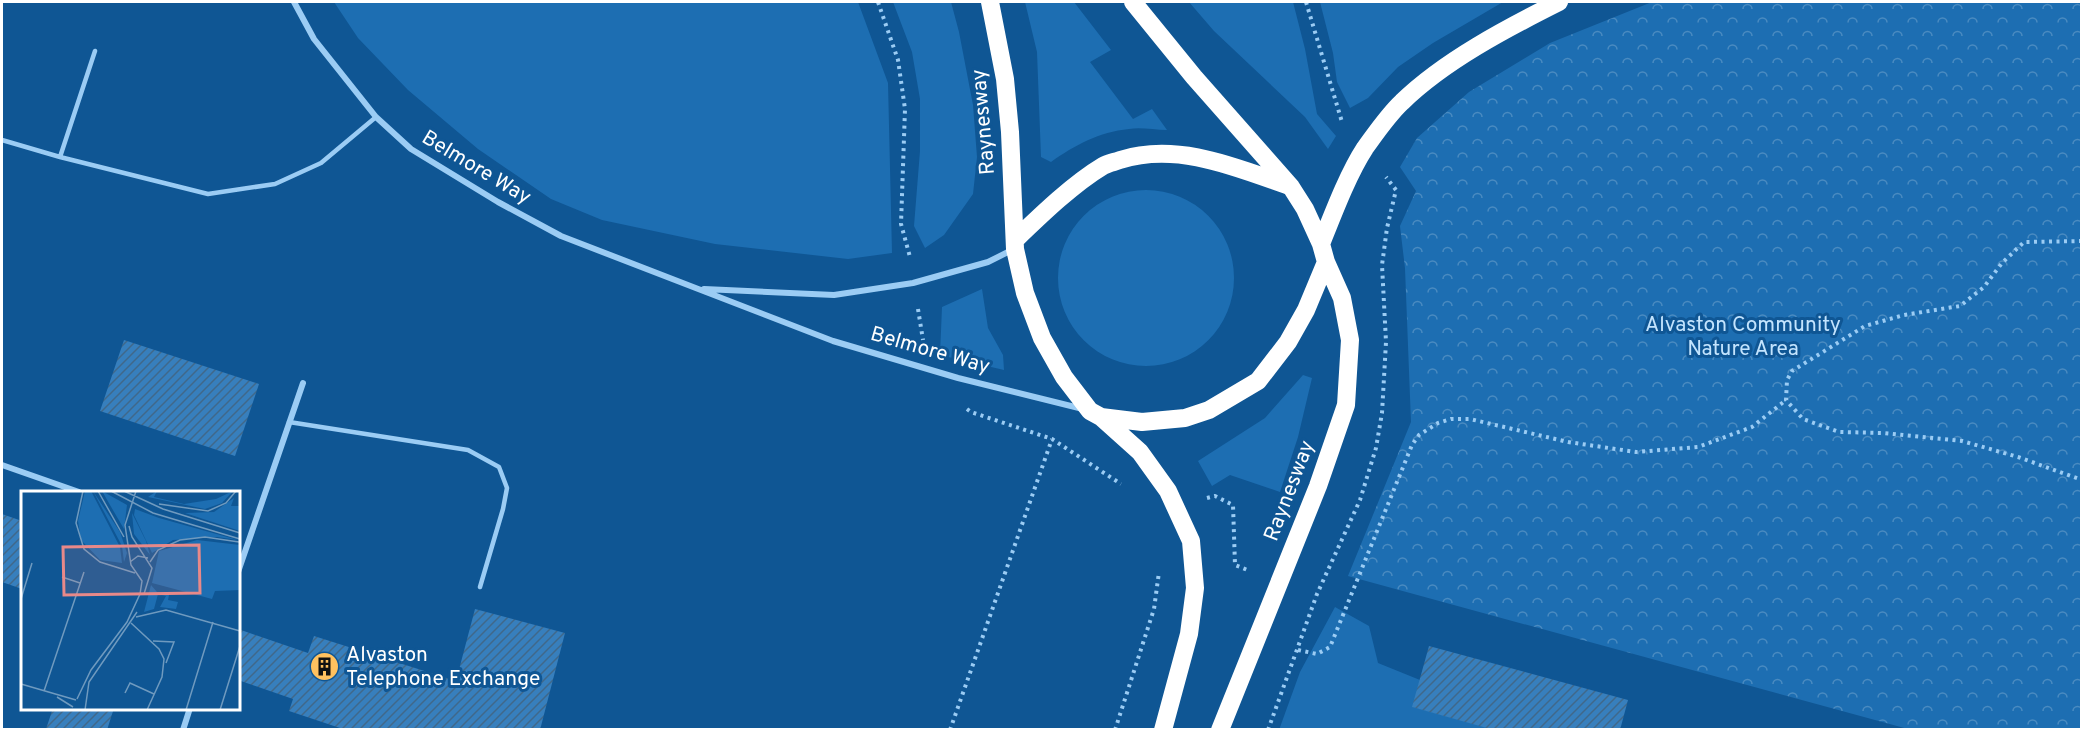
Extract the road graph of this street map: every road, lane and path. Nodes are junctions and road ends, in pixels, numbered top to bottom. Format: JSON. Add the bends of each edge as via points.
{"nodes":[{"id":1,"x":294,"y":2,"type":"edge"},
{"id":2,"x":878,"y":2,"type":"edge"},
{"id":3,"x":990,"y":2,"type":"edge"},
{"id":4,"x":1133,"y":2,"type":"edge"},
{"id":5,"x":1559,"y":2,"type":"edge"},
{"id":6,"x":95,"y":51,"type":"dead end"},
{"id":7,"x":376,"y":117,"type":"junction"},
{"id":8,"x":2,"y":140,"type":"edge"},
{"id":9,"x":60,"y":157,"type":"junction"},
{"id":10,"x":1291,"y":187,"type":"junction"},
{"id":11,"x":2082,"y":241,"type":"edge"},
{"id":12,"x":1015,"y":244,"type":"junction"},
{"id":13,"x":1321,"y":244,"type":"junction"},
{"id":14,"x":909,"y":250,"type":"dead end"},
{"id":15,"x":1326,"y":262,"type":"junction"},
{"id":16,"x":698,"y":289,"type":"junction"},
{"id":17,"x":303,"y":383,"type":"dead end"},
{"id":18,"x":1786,"y":400,"type":"junction"},
{"id":19,"x":1095,"y":414,"type":"junction"},
{"id":20,"x":289,"y":422,"type":"junction"},
{"id":21,"x":1052,"y":439,"type":"dead end"},
{"id":22,"x":2,"y":465,"type":"edge"},
{"id":23,"x":2082,"y":480,"type":"edge"},
{"id":24,"x":76,"y":491,"type":"edge"},
{"id":25,"x":240,"y":548,"type":"edge"},
{"id":26,"x":246,"y":550,"type":"junction"},
{"id":27,"x":240,"y":566,"type":"edge"},
{"id":28,"x":1159,"y":570,"type":"dead end"},
{"id":29,"x":480,"y":587,"type":"dead end"},
{"id":30,"x":1298,"y":650,"type":"dead end"},
{"id":31,"x":189,"y":710,"type":"edge"},
{"id":32,"x":183,"y":729,"type":"edge"},
{"id":33,"x":950,"y":729,"type":"edge"},
{"id":34,"x":1115,"y":729,"type":"edge"},
{"id":35,"x":1163,"y":729,"type":"edge"},
{"id":36,"x":1220,"y":729,"type":"edge"}],
"edges":[{"from":1,"to":7,"type":"street","name":"Belmore Way","via":[[314,39]]},
{"from":2,"to":14,"type":"path","via":[[898,60],[905,110],[901,224]]},
{"from":3,"to":12,"type":"highway","name":"Raynesway","via":[[1005,79]]},
{"from":4,"to":10,"type":"highway"},
{"from":5,"to":13,"type":"highway","via":[[1441,69],[1401,102],[1364,150]]},
{"from":6,"to":9,"type":"lane"},
{"from":7,"to":9,"type":"lane","via":[[321,163],[275,184],[208,194]]},
{"from":7,"to":16,"type":"street","name":"Belmore Way","via":[[411,149],[561,236]]},
{"from":8,"to":9,"type":"lane"},
{"from":10,"to":12,"type":"highway","via":[[1227,164],[1173,154],[1136,155],[1104,165],[1043,213]]},
{"from":10,"to":13,"type":"highway","name":"Raynesway"},
{"from":11,"to":18,"type":"path","via":[[2024,242],[1984,287],[1960,306],[1865,326],[1792,370],[1786,380]]},
{"from":12,"to":16,"type":"street","name":"Belmore Way","via":[[988,262],[913,283],[834,295]]},
{"from":12,"to":19,"type":"highway","name":"Raynesway","via":[[1025,293],[1042,338],[1064,377]]},
{"from":13,"to":15,"type":"highway","name":"Raynesway"},
{"from":15,"to":19,"type":"highway","via":[[1293,334],[1258,381],[1209,410],[1185,418],[1142,422]]},
{"from":15,"to":36,"type":"highway","name":"Raynesway","via":[[1341,298],[1350,340],[1346,405],[1318,486]]},
{"from":16,"to":19,"type":"street","name":"Belmore Way","via":[[833,341]]},
{"from":17,"to":20,"type":"street"},
{"from":18,"to":23,"type":"path","via":[[1803,419],[1839,432],[1962,441]]},
{"from":18,"to":30,"type":"path","via":[[1752,427],[1698,447],[1636,452],[1568,442],[1470,419],[1438,423],[1419,435],[1412,445],[1330,647],[1317,654]]},
{"from":19,"to":35,"type":"highway","via":[[1140,452],[1168,491],[1191,541],[1195,588],[1189,634]]},
{"from":20,"to":26,"type":"street"},
{"from":20,"to":29,"type":"lane","via":[[468,450],[498,467],[507,488]]},
{"from":21,"to":33,"type":"path"},
{"from":22,"to":24,"type":"street"},
{"from":25,"to":26,"type":"street"},
{"from":26,"to":27,"type":"street"},
{"from":28,"to":34,"type":"path","via":[[1154,609]]},
{"from":31,"to":32,"type":"street"}]}
